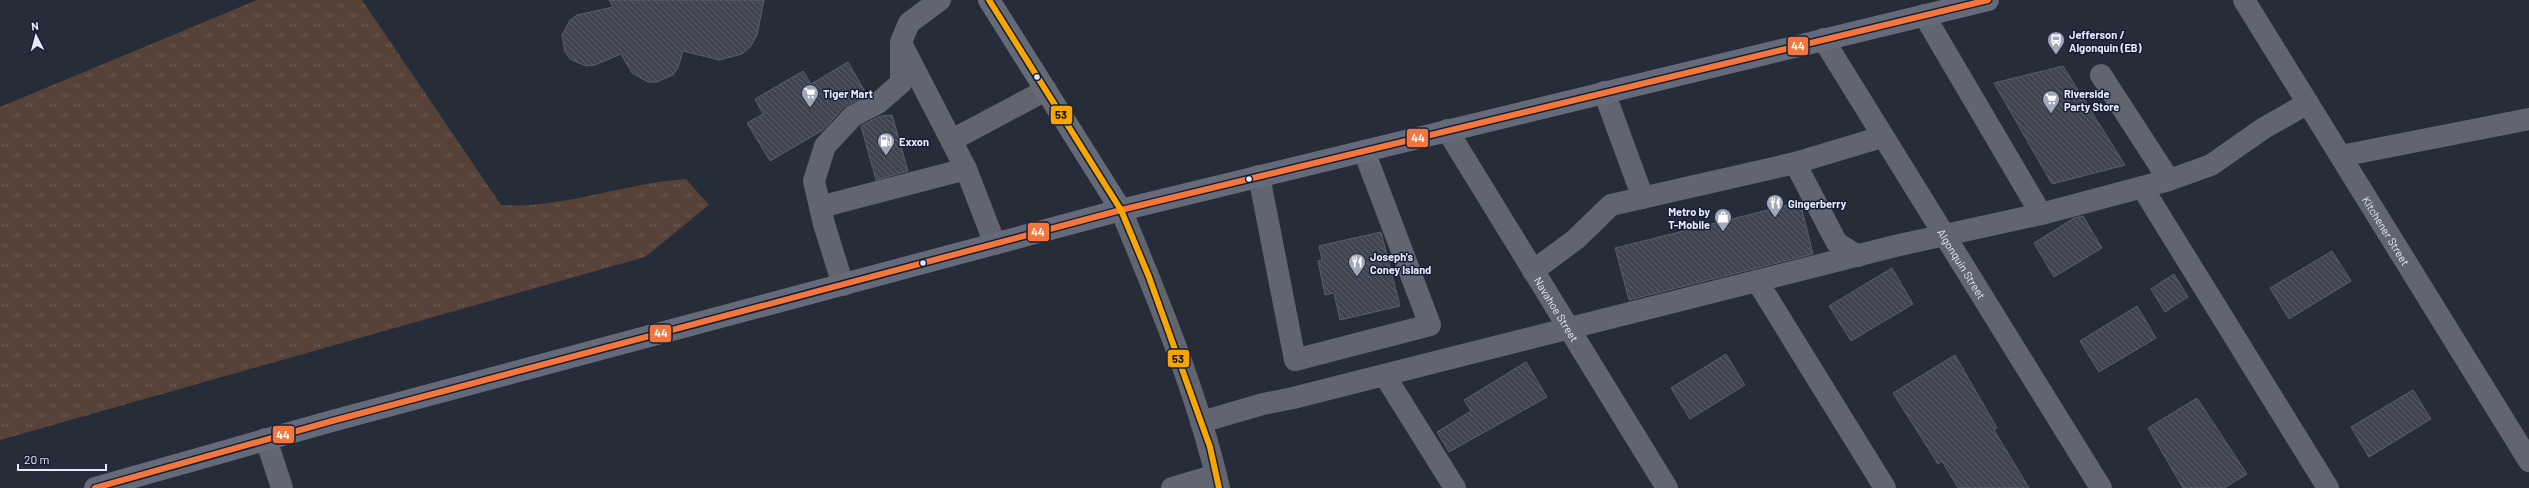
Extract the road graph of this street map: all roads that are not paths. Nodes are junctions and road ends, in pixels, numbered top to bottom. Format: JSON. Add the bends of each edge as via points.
{"nodes":[{"id":1,"x":940,"y":0,"type":"edge"},
{"id":2,"x":989,"y":0,"type":"edge"},
{"id":3,"x":2244,"y":0,"type":"edge"},
{"id":4,"x":1976,"y":1,"type":"edge"},
{"id":5,"x":1924,"y":15,"type":"junction"},
{"id":6,"x":1822,"y":39,"type":"junction"},
{"id":7,"x":901,"y":42,"type":"junction"},
{"id":8,"x":2101,"y":75,"type":"dead end"},
{"id":9,"x":1046,"y":90,"type":"junction"},
{"id":10,"x":1604,"y":92,"type":"junction"},
{"id":11,"x":2308,"y":103,"type":"junction"},
{"id":12,"x":2529,"y":119,"type":"edge"},
{"id":13,"x":1447,"y":130,"type":"junction"},
{"id":14,"x":1882,"y":137,"type":"junction"},
{"id":15,"x":952,"y":140,"type":"junction"},
{"id":16,"x":1364,"y":151,"type":"junction"},
{"id":17,"x":2340,"y":156,"type":"junction"},
{"id":18,"x":1795,"y":163,"type":"junction"},
{"id":19,"x":966,"y":169,"type":"junction"},
{"id":20,"x":1259,"y":176,"type":"junction"},
{"id":21,"x":2169,"y":180,"type":"junction"},
{"id":22,"x":2142,"y":187,"type":"junction"},
{"id":23,"x":1642,"y":198,"type":"junction"},
{"id":24,"x":820,"y":207,"type":"junction"},
{"id":25,"x":1121,"y":210,"type":"junction"},
{"id":26,"x":2041,"y":214,"type":"junction"},
{"id":27,"x":1943,"y":234,"type":"junction"},
{"id":28,"x":995,"y":244,"type":"junction"},
{"id":29,"x":1858,"y":256,"type":"junction"},
{"id":30,"x":1533,"y":271,"type":"junction"},
{"id":31,"x":1757,"y":281,"type":"junction"},
{"id":32,"x":843,"y":285,"type":"junction"},
{"id":33,"x":1568,"y":329,"type":"junction"},
{"id":34,"x":1385,"y":376,"type":"junction"},
{"id":35,"x":1201,"y":422,"type":"junction"},
{"id":36,"x":266,"y":439,"type":"junction"},
{"id":37,"x":2529,"y":461,"type":"edge"},
{"id":38,"x":1218,"y":482,"type":"edge"},
{"id":39,"x":95,"y":488,"type":"edge"},
{"id":40,"x":282,"y":488,"type":"edge"},
{"id":41,"x":1172,"y":488,"type":"edge"},
{"id":42,"x":1455,"y":488,"type":"edge"},
{"id":43,"x":1667,"y":488,"type":"edge"},
{"id":44,"x":1885,"y":488,"type":"edge"},
{"id":45,"x":2100,"y":488,"type":"edge"},
{"id":46,"x":2328,"y":488,"type":"edge"}],
"edges":[{"from":1,"to":7,"type":"street","via":[[909,23]]},
{"from":2,"to":9,"type":"main road"},
{"from":3,"to":11,"type":"street","name":"Kitchener Street"},
{"from":4,"to":5,"type":"main road"},
{"from":5,"to":6,"type":"main road"},
{"from":5,"to":26,"type":"street"},
{"from":6,"to":10,"type":"main road"},
{"from":6,"to":14,"type":"street","name":"Algonquin Street"},
{"from":7,"to":15,"type":"street"},
{"from":7,"to":24,"type":"street","via":[[901,83],[878,104],[853,116],[825,146],[814,181]]},
{"from":8,"to":21,"type":"street"},
{"from":9,"to":15,"type":"street"},
{"from":9,"to":25,"type":"main road"},
{"from":10,"to":13,"type":"main road"},
{"from":10,"to":23,"type":"street"},
{"from":11,"to":17,"type":"street","name":"Kitchener Street"},
{"from":11,"to":21,"type":"street","via":[[2264,128],[2211,165]]},
{"from":12,"to":17,"type":"street"},
{"from":13,"to":16,"type":"main road"},
{"from":13,"to":30,"type":"street","name":"Navahoe Street"},
{"from":14,"to":18,"type":"street"},
{"from":14,"to":27,"type":"street","name":"Algonquin Street"},
{"from":15,"to":19,"type":"street"},
{"from":16,"to":20,"type":"main road"},
{"from":16,"to":20,"type":"street","via":[[1430,325],[1295,360]]},
{"from":17,"to":37,"type":"street","name":"Kitchener Street"},
{"from":18,"to":23,"type":"street"},
{"from":18,"to":29,"type":"street","via":[[1837,243]]},
{"from":19,"to":24,"type":"street"},
{"from":19,"to":28,"type":"street"},
{"from":20,"to":25,"type":"main road"},
{"from":21,"to":22,"type":"street"},
{"from":22,"to":26,"type":"street"},
{"from":22,"to":46,"type":"street"},
{"from":23,"to":30,"type":"street","via":[[1611,205],[1576,240]]},
{"from":24,"to":32,"type":"street"},
{"from":25,"to":28,"type":"main road"},
{"from":25,"to":35,"type":"street","via":[[1149,277]]},
{"from":26,"to":27,"type":"street"},
{"from":27,"to":29,"type":"street"},
{"from":27,"to":45,"type":"street","name":"Algonquin Street"},
{"from":28,"to":32,"type":"main road"},
{"from":29,"to":31,"type":"street"},
{"from":30,"to":33,"type":"street","name":"Navahoe Street"},
{"from":31,"to":33,"type":"street"},
{"from":31,"to":44,"type":"street"},
{"from":32,"to":36,"type":"main road"},
{"from":33,"to":34,"type":"street"},
{"from":33,"to":43,"type":"street","name":"Navahoe Street"},
{"from":34,"to":35,"type":"street","via":[[1263,404]]},
{"from":34,"to":42,"type":"street"},
{"from":35,"to":38,"type":"street"},
{"from":36,"to":39,"type":"main road"},
{"from":36,"to":40,"type":"street"},
{"from":38,"to":41,"type":"street"}]}
